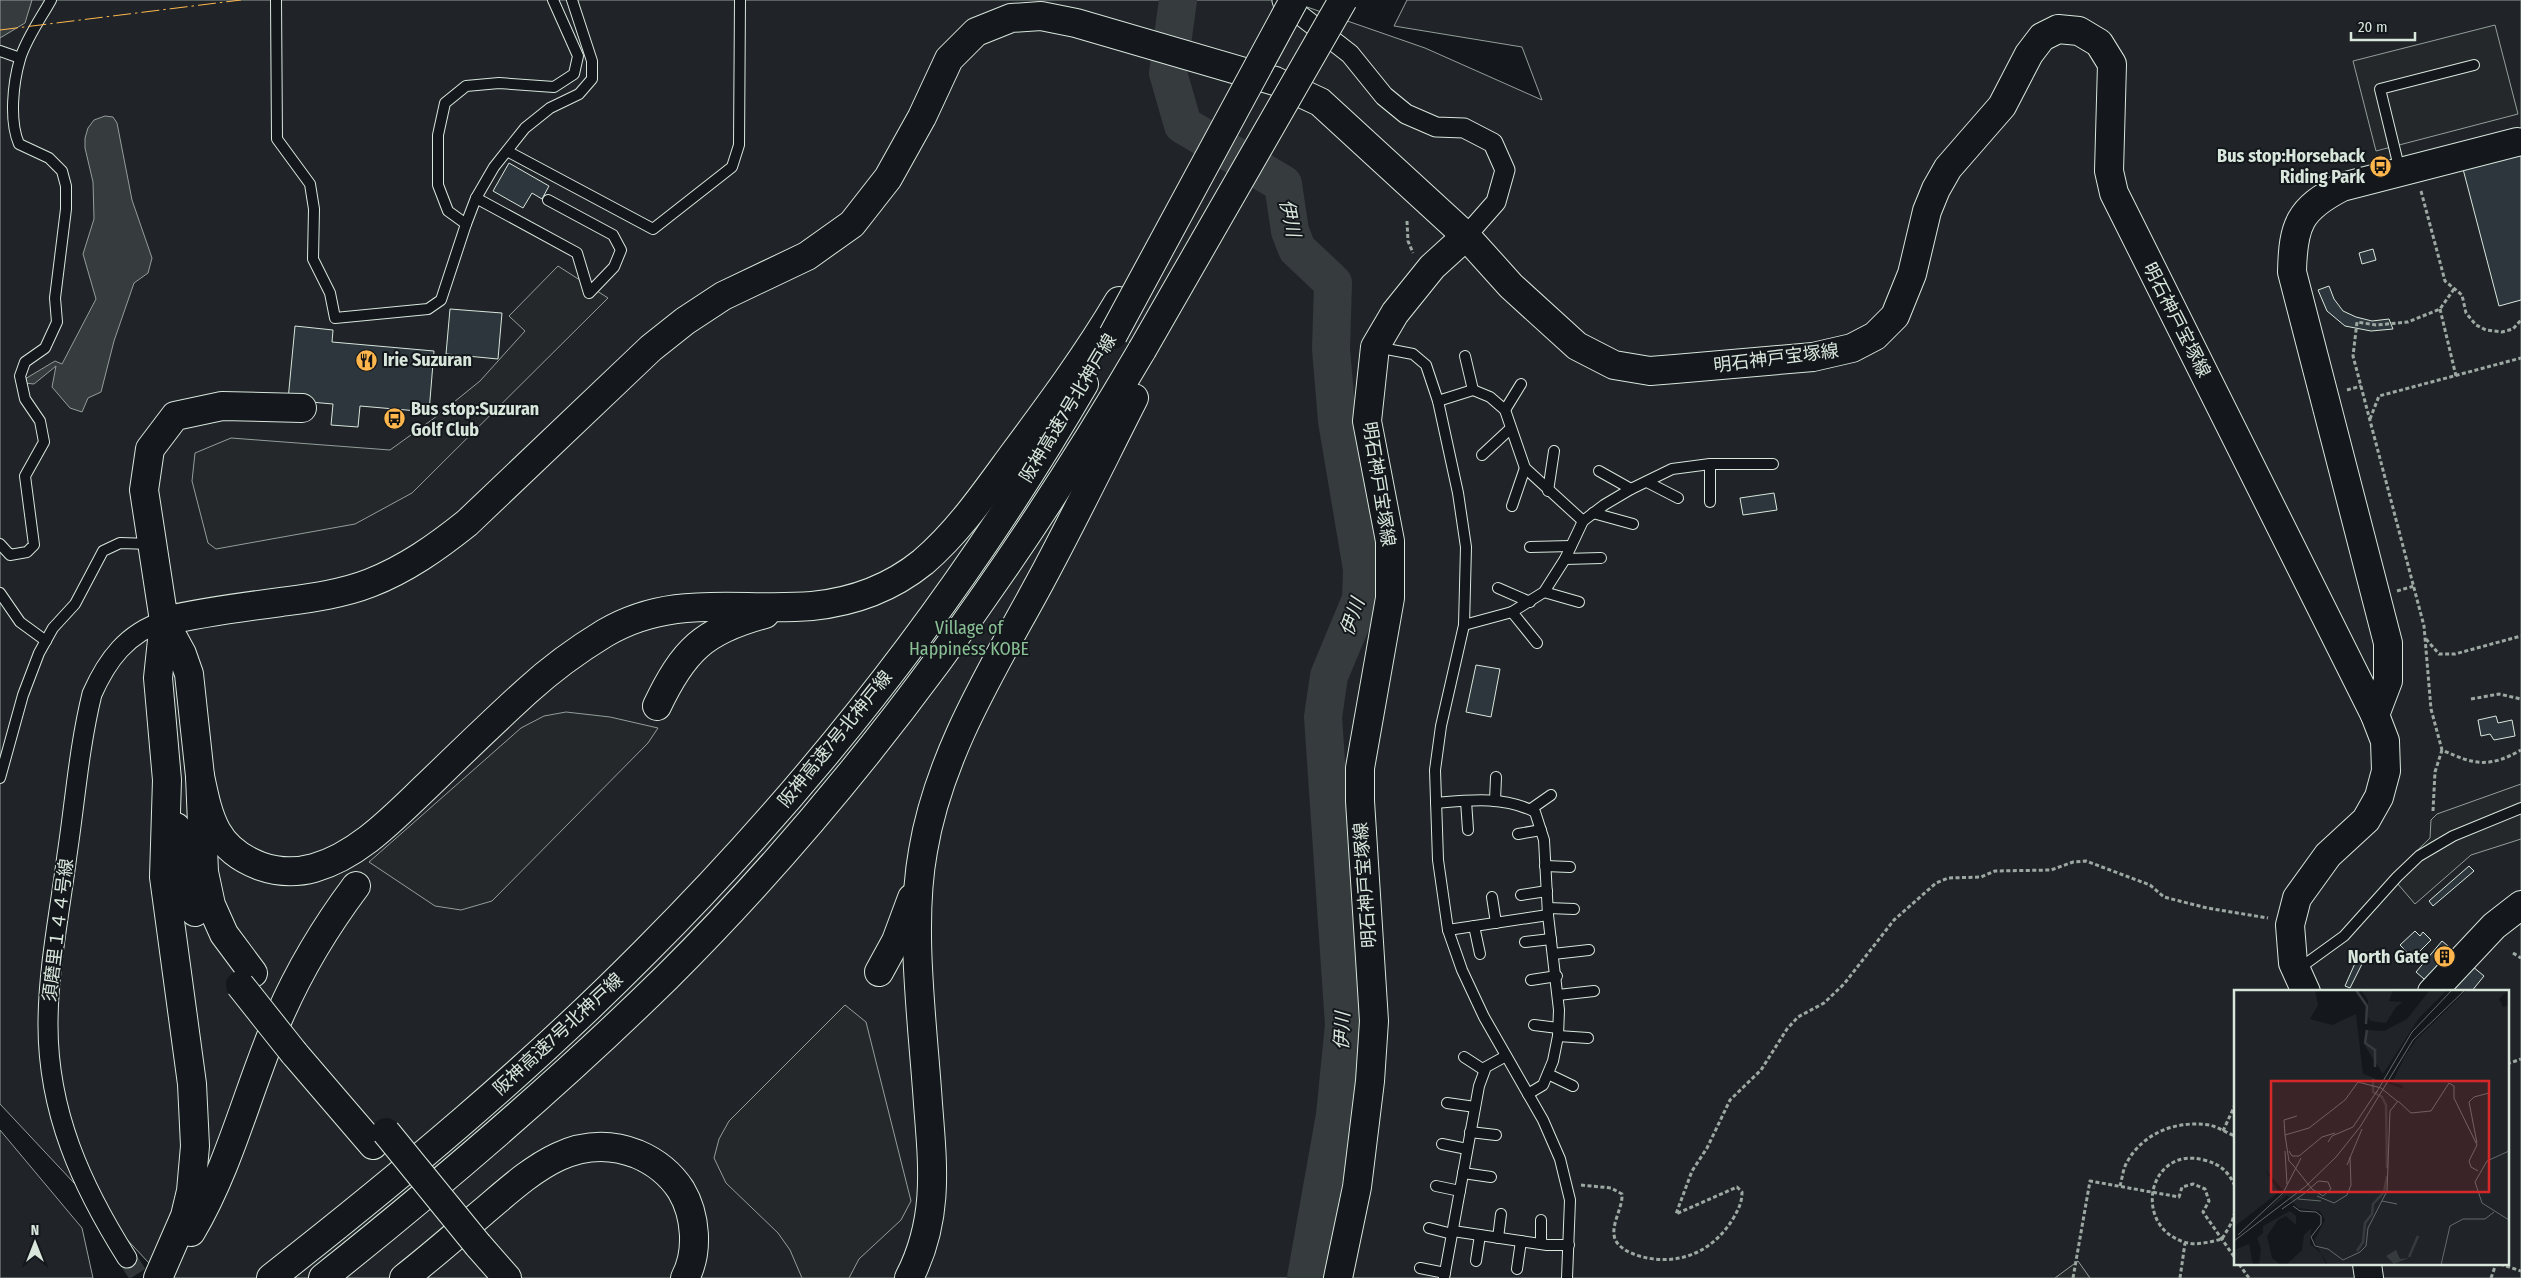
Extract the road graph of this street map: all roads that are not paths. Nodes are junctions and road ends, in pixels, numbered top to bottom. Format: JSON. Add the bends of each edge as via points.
{"nodes":[{"id":1,"x":51,"y":0,"type":"edge"},
{"id":2,"x":276,"y":0,"type":"edge"},
{"id":3,"x":553,"y":0,"type":"edge"},
{"id":4,"x":572,"y":0,"type":"edge"},
{"id":5,"x":740,"y":0,"type":"edge"},
{"id":6,"x":1281,"y":0,"type":"edge"},
{"id":7,"x":1294,"y":0,"type":"edge"},
{"id":8,"x":1343,"y":0,"type":"edge"},
{"id":9,"x":0,"y":51,"type":"edge"},
{"id":10,"x":20,"y":58,"type":"junction"},
{"id":11,"x":2474,"y":65,"type":"dead end"},
{"id":12,"x":2519,"y":142,"type":"edge"},
{"id":13,"x":507,"y":151,"type":"junction"},
{"id":14,"x":2407,"y":170,"type":"junction"},
{"id":15,"x":476,"y":198,"type":"junction"},
{"id":16,"x":548,"y":200,"type":"dead end"},
{"id":17,"x":466,"y":224,"type":"junction"},
{"id":18,"x":1466,"y":236,"type":"junction"},
{"id":19,"x":1107,"y":332,"type":"junction"},
{"id":20,"x":1375,"y":347,"type":"junction"},
{"id":21,"x":1148,"y":354,"type":"junction"},
{"id":22,"x":1465,"y":356,"type":"dead end"},
{"id":23,"x":1521,"y":384,"type":"dead end"},
{"id":24,"x":1474,"y":390,"type":"junction"},
{"id":25,"x":1438,"y":401,"type":"junction"},
{"id":26,"x":302,"y":408,"type":"dead end"},
{"id":27,"x":1505,"y":410,"type":"junction"},
{"id":28,"x":1510,"y":429,"type":"junction"},
{"id":29,"x":1554,"y":451,"type":"dead end"},
{"id":30,"x":1482,"y":455,"type":"dead end"},
{"id":31,"x":1710,"y":464,"type":"junction"},
{"id":32,"x":1773,"y":464,"type":"dead end"},
{"id":33,"x":1525,"y":468,"type":"junction"},
{"id":34,"x":1599,"y":471,"type":"dead end"},
{"id":35,"x":1647,"y":482,"type":"junction"},
{"id":36,"x":1632,"y":489,"type":"junction"},
{"id":37,"x":1548,"y":491,"type":"junction"},
{"id":38,"x":1678,"y":498,"type":"dead end"},
{"id":39,"x":1710,"y":502,"type":"dead end"},
{"id":40,"x":1512,"y":506,"type":"dead end"},
{"id":41,"x":1593,"y":513,"type":"junction"},
{"id":42,"x":1583,"y":521,"type":"junction"},
{"id":43,"x":1633,"y":524,"type":"dead end"},
{"id":44,"x":0,"y":544,"type":"edge"},
{"id":45,"x":152,"y":544,"type":"junction"},
{"id":46,"x":1571,"y":546,"type":"junction"},
{"id":47,"x":1530,"y":547,"type":"dead end"},
{"id":48,"x":1601,"y":558,"type":"dead end"},
{"id":49,"x":1565,"y":559,"type":"junction"},
{"id":50,"x":1498,"y":588,"type":"dead end"},
{"id":51,"x":1544,"y":592,"type":"junction"},
{"id":52,"x":0,"y":593,"type":"edge"},
{"id":53,"x":1530,"y":602,"type":"junction"},
{"id":54,"x":1579,"y":602,"type":"dead end"},
{"id":55,"x":793,"y":607,"type":"junction"},
{"id":56,"x":1512,"y":612,"type":"junction"},
{"id":57,"x":164,"y":621,"type":"junction"},
{"id":58,"x":1464,"y":625,"type":"junction"},
{"id":59,"x":46,"y":641,"type":"junction"},
{"id":60,"x":1537,"y":643,"type":"dead end"},
{"id":61,"x":657,"y":706,"type":"dead end"},
{"id":62,"x":2375,"y":715,"type":"junction"},
{"id":63,"x":200,"y":776,"type":"junction"},
{"id":64,"x":1496,"y":777,"type":"dead end"},
{"id":65,"x":0,"y":778,"type":"edge"},
{"id":66,"x":168,"y":780,"type":"junction"},
{"id":67,"x":1551,"y":795,"type":"dead end"},
{"id":68,"x":1466,"y":801,"type":"junction"},
{"id":69,"x":1495,"y":801,"type":"junction"},
{"id":70,"x":1436,"y":803,"type":"junction"},
{"id":71,"x":2521,"y":808,"type":"edge"},
{"id":72,"x":1531,"y":810,"type":"junction"},
{"id":73,"x":1468,"y":830,"type":"dead end"},
{"id":74,"x":1541,"y":830,"type":"junction"},
{"id":75,"x":1518,"y":834,"type":"dead end"},
{"id":76,"x":1546,"y":866,"type":"junction"},
{"id":77,"x":1570,"y":867,"type":"dead end"},
{"id":78,"x":920,"y":872,"type":"junction"},
{"id":79,"x":356,"y":886,"type":"dead end"},
{"id":80,"x":1547,"y":891,"type":"junction"},
{"id":81,"x":1521,"y":895,"type":"dead end"},
{"id":82,"x":1492,"y":897,"type":"dead end"},
{"id":83,"x":2521,"y":905,"type":"edge"},
{"id":84,"x":1574,"y":909,"type":"dead end"},
{"id":85,"x":1548,"y":912,"type":"junction"},
{"id":86,"x":1496,"y":923,"type":"junction"},
{"id":87,"x":1474,"y":926,"type":"junction"},
{"id":88,"x":1448,"y":930,"type":"junction"},
{"id":89,"x":1551,"y":939,"type":"junction"},
{"id":90,"x":1525,"y":942,"type":"dead end"},
{"id":91,"x":1589,"y":950,"type":"dead end"},
{"id":92,"x":1480,"y":954,"type":"dead end"},
{"id":93,"x":1553,"y":954,"type":"junction"},
{"id":94,"x":879,"y":972,"type":"dead end"},
{"id":95,"x":1556,"y":976,"type":"junction"},
{"id":96,"x":246,"y":979,"type":"junction"},
{"id":97,"x":1531,"y":980,"type":"dead end"},
{"id":98,"x":2301,"y":981,"type":"edge"},
{"id":99,"x":2434,"y":990,"type":"edge"},
{"id":100,"x":1594,"y":991,"type":"dead end"},
{"id":101,"x":1558,"y":995,"type":"junction"},
{"id":102,"x":1534,"y":1025,"type":"dead end"},
{"id":103,"x":1558,"y":1032,"type":"junction"},
{"id":104,"x":1588,"y":1038,"type":"dead end"},
{"id":105,"x":1506,"y":1056,"type":"junction"},
{"id":106,"x":1464,"y":1057,"type":"dead end"},
{"id":107,"x":1484,"y":1070,"type":"junction"},
{"id":108,"x":1548,"y":1074,"type":"junction"},
{"id":109,"x":1573,"y":1086,"type":"dead end"},
{"id":110,"x":1528,"y":1094,"type":"junction"},
{"id":111,"x":1447,"y":1102,"type":"dead end"},
{"id":112,"x":1475,"y":1107,"type":"junction"},
{"id":113,"x":1470,"y":1132,"type":"junction"},
{"id":114,"x":1496,"y":1135,"type":"dead end"},
{"id":115,"x":1442,"y":1144,"type":"dead end"},
{"id":116,"x":1467,"y":1149,"type":"junction"},
{"id":117,"x":1463,"y":1173,"type":"junction"},
{"id":118,"x":1492,"y":1177,"type":"dead end"},
{"id":119,"x":1436,"y":1186,"type":"dead end"},
{"id":120,"x":1460,"y":1191,"type":"junction"},
{"id":121,"x":1501,"y":1214,"type":"dead end"},
{"id":122,"x":1541,"y":1220,"type":"dead end"},
{"id":123,"x":1429,"y":1228,"type":"dead end"},
{"id":124,"x":1453,"y":1232,"type":"junction"},
{"id":125,"x":1480,"y":1235,"type":"junction"},
{"id":126,"x":1498,"y":1238,"type":"junction"},
{"id":127,"x":1521,"y":1241,"type":"junction"},
{"id":128,"x":1541,"y":1244,"type":"junction"},
{"id":129,"x":1569,"y":1245,"type":"junction"},
{"id":130,"x":472,"y":1250,"type":"junction"},
{"id":131,"x":126,"y":1258,"type":"tunnel mouth"},
{"id":132,"x":1476,"y":1261,"type":"dead end"},
{"id":133,"x":1420,"y":1268,"type":"dead end"},
{"id":134,"x":1517,"y":1268,"type":"dead end"},
{"id":135,"x":1445,"y":1276,"type":"edge"},
{"id":136,"x":159,"y":1278,"type":"edge"},
{"id":137,"x":271,"y":1278,"type":"edge"},
{"id":138,"x":324,"y":1278,"type":"edge"},
{"id":139,"x":404,"y":1278,"type":"edge"},
{"id":140,"x":483,"y":1278,"type":"edge"},
{"id":141,"x":507,"y":1278,"type":"edge"},
{"id":142,"x":685,"y":1278,"type":"edge"},
{"id":143,"x":909,"y":1278,"type":"edge"},
{"id":144,"x":1338,"y":1278,"type":"edge"},
{"id":145,"x":1567,"y":1278,"type":"edge"}],
"edges":[{"from":1,"to":10,"type":"lane"},
{"from":2,"to":17,"type":"lane","via":[[277,139],[310,184],[314,209],[313,259],[330,293],[335,318],[428,309],[440,300]]},
{"from":3,"to":17,"type":"lane","via":[[578,56],[574,74],[554,87],[499,83],[466,86],[445,104],[438,136],[438,185],[448,212]]},
{"from":4,"to":13,"type":"lane","via":[[592,61],[592,79],[579,94],[550,108],[525,128]]},
{"from":5,"to":13,"type":"lane","via":[[739,145],[732,167],[653,229]]},
{"from":6,"to":18,"type":"street","via":[[1350,54],[1384,96],[1406,114],[1436,127],[1464,128],[1493,142],[1505,170],[1496,202]]},
{"from":7,"to":19,"type":"main road","name":"阪神高速7号北神戸線","bridge":true,"via":[[1235,110]]},
{"from":8,"to":21,"type":"main road","name":"阪神高速7号北神戸線","bridge":true,"via":[[1224,209]]},
{"from":9,"to":10,"type":"lane"},
{"from":10,"to":44,"type":"lane","via":[[14,133],[19,144],[49,158],[62,171],[66,209],[55,298],[56,322],[46,348],[25,362],[20,376],[25,399],[40,421],[44,442],[25,476],[34,545],[27,552],[10,556]]},
{"from":11,"to":14,"type":"lane","via":[[2380,89]]},
{"from":12,"to":14,"type":"main road"},
{"from":13,"to":15,"type":"lane"},
{"from":14,"to":62,"type":"main road","via":[[2342,187],[2321,198],[2300,219],[2293,241],[2292,272],[2388,643],[2388,681]]},
{"from":15,"to":16,"type":"lane","via":[[577,253],[589,293],[614,267],[621,250],[613,235]]},
{"from":15,"to":17,"type":"lane"},
{"from":18,"to":20,"type":"main road","name":"明石神戸宝塚線","via":[[1432,267],[1395,313]]},
{"from":18,"to":57,"type":"main road","via":[[1320,102],[1275,81],[1076,23],[1041,16],[1011,18],[976,32],[949,59],[888,178],[852,224],[806,256],[723,296],[685,321],[651,348],[443,543],[394,572],[341,591]]},
{"from":18,"to":62,"type":"main road","name":"明石神戸宝塚線","via":[[1512,286],[1577,346],[1614,365],[1658,371],[1813,357],[1852,348],[1875,336],[1895,316],[1912,274],[1927,211],[1936,189],[1948,168],[2002,106],[2029,54],[2042,37],[2058,29],[2079,31],[2099,43],[2112,64],[2109,171],[2114,193]]},
{"from":19,"to":55,"type":"main road","via":[[954,532],[922,563],[887,585],[850,600]]},
{"from":19,"to":137,"type":"main road","name":"阪神高速7号北神戸線","via":[[1067,414],[963,571],[882,683],[768,820],[645,953],[536,1056],[389,1183]]},
{"from":20,"to":25,"type":"lane","via":[[1413,354],[1426,365]]},
{"from":20,"to":144,"type":"main road","name":"明石神戸宝塚線","via":[[1367,421],[1390,541],[1390,598],[1360,768],[1374,1021],[1357,1187]]},
{"from":21,"to":78,"type":"main road","via":[[1056,552],[963,729],[933,810]]},
{"from":21,"to":138,"type":"main road","name":"阪神高速7号北神戸線","via":[[991,590],[882,734],[777,859],[667,976],[558,1079]]},
{"from":22,"to":24,"type":"lane"},
{"from":23,"to":27,"type":"lane"},
{"from":24,"to":25,"type":"lane"},
{"from":24,"to":27,"type":"lane","via":[[1490,397]]},
{"from":25,"to":58,"type":"lane","via":[[1466,547]]},
{"from":26,"to":45,"type":"main road","via":[[222,406],[175,416],[150,448],[144,490]]},
{"from":27,"to":28,"type":"lane"},
{"from":28,"to":30,"type":"lane"},
{"from":28,"to":33,"type":"lane"},
{"from":29,"to":37,"type":"lane"},
{"from":31,"to":32,"type":"lane"},
{"from":31,"to":35,"type":"lane","via":[[1672,469]]},
{"from":31,"to":39,"type":"lane"},
{"from":33,"to":37,"type":"lane"},
{"from":33,"to":40,"type":"lane"},
{"from":34,"to":36,"type":"lane"},
{"from":35,"to":36,"type":"lane"},
{"from":35,"to":38,"type":"lane"},
{"from":36,"to":41,"type":"lane"},
{"from":37,"to":42,"type":"lane"},
{"from":41,"to":42,"type":"lane"},
{"from":41,"to":43,"type":"lane"},
{"from":42,"to":46,"type":"lane"},
{"from":45,"to":57,"type":"main road"},
{"from":45,"to":59,"type":"lane","via":[[120,543],[103,551],[75,604],[53,628]]},
{"from":46,"to":47,"type":"lane"},
{"from":46,"to":49,"type":"lane"},
{"from":48,"to":49,"type":"lane"},
{"from":49,"to":51,"type":"lane"},
{"from":50,"to":53,"type":"lane"},
{"from":51,"to":53,"type":"lane"},
{"from":51,"to":54,"type":"lane"},
{"from":52,"to":59,"type":"lane","via":[[20,622]]},
{"from":53,"to":56,"type":"lane"},
{"from":55,"to":61,"type":"main road","via":[[736,622],[705,638],[680,662]]},
{"from":55,"to":63,"type":"main road","via":[[688,606],[643,616],[608,632],[530,688],[366,839],[347,853],[313,868],[281,871],[265,868],[234,854],[215,831]]},
{"from":56,"to":58,"type":"lane"},
{"from":56,"to":60,"type":"lane"},
{"from":57,"to":63,"type":"main road","via":[[189,674]]},
{"from":57,"to":66,"type":"main road","via":[[158,678]]},
{"from":57,"to":131,"type":"street","name":"須磨里１４４号線","via":[[127,640],[108,662],[92,694],[49,1003],[51,1076],[64,1129],[86,1188]]},
{"from":58,"to":70,"type":"lane","via":[[1441,726],[1435,770]]},
{"from":59,"to":65,"type":"lane","via":[[23,695]]},
{"from":62,"to":98,"type":"main road","name":"明石神戸宝塚線","via":[[2385,740],[2386,771],[2379,797],[2366,820],[2328,855],[2297,898],[2290,924],[2293,963]]},
{"from":63,"to":96,"type":"main road","via":[[203,856],[211,905]]},
{"from":64,"to":69,"type":"lane"},
{"from":66,"to":96,"type":"main road","via":[[193,908],[208,943]]},
{"from":66,"to":136,"type":"main road","via":[[163,858],[165,897],[192,1084],[194,1146],[192,1184],[185,1216]]},
{"from":67,"to":72,"type":"lane"},
{"from":68,"to":69,"type":"lane"},
{"from":68,"to":70,"type":"lane"},
{"from":68,"to":73,"type":"lane"},
{"from":69,"to":72,"type":"lane","via":[[1516,803]]},
{"from":70,"to":88,"type":"lane","via":[[1438,860]]},
{"from":71,"to":98,"type":"lane","via":[[2453,836],[2419,856]]},
{"from":72,"to":74,"type":"lane","via":[[1535,812]]},
{"from":74,"to":75,"type":"lane"},
{"from":74,"to":76,"type":"lane"},
{"from":76,"to":77,"type":"lane"},
{"from":76,"to":80,"type":"lane"},
{"from":78,"to":94,"type":"main road","via":[[899,933]]},
{"from":78,"to":143,"type":"main road","via":[[920,970],[933,1184],[924,1244]]},
{"from":79,"to":136,"type":"main road","via":[[327,927],[283,1008],[218,1179],[192,1230]]},
{"from":80,"to":81,"type":"lane"},
{"from":80,"to":85,"type":"lane"},
{"from":82,"to":86,"type":"lane"},
{"from":83,"to":99,"type":"main road","via":[[2494,926]]},
{"from":84,"to":85,"type":"lane"},
{"from":85,"to":86,"type":"lane"},
{"from":85,"to":89,"type":"lane"},
{"from":86,"to":87,"type":"lane"},
{"from":87,"to":88,"type":"lane"},
{"from":87,"to":92,"type":"lane"},
{"from":88,"to":105,"type":"lane","via":[[1476,1001]]},
{"from":89,"to":90,"type":"lane"},
{"from":89,"to":93,"type":"lane"},
{"from":91,"to":93,"type":"lane"},
{"from":93,"to":95,"type":"lane"},
{"from":95,"to":97,"type":"lane"},
{"from":95,"to":101,"type":"lane"},
{"from":96,"to":130,"type":"main road","bridge":true},
{"from":100,"to":101,"type":"lane"},
{"from":101,"to":103,"type":"lane"},
{"from":102,"to":103,"type":"lane"},
{"from":103,"to":104,"type":"lane"},
{"from":103,"to":108,"type":"lane"},
{"from":105,"to":107,"type":"lane"},
{"from":105,"to":110,"type":"lane"},
{"from":106,"to":107,"type":"lane"},
{"from":107,"to":112,"type":"lane"},
{"from":108,"to":109,"type":"lane"},
{"from":108,"to":110,"type":"lane","via":[[1543,1084]]},
{"from":110,"to":129,"type":"lane","via":[[1557,1152],[1566,1183],[1570,1200]]},
{"from":111,"to":112,"type":"lane"},
{"from":112,"to":113,"type":"lane"},
{"from":113,"to":114,"type":"lane"},
{"from":113,"to":116,"type":"lane"},
{"from":115,"to":116,"type":"lane"},
{"from":116,"to":117,"type":"lane"},
{"from":117,"to":118,"type":"lane"},
{"from":117,"to":120,"type":"lane"},
{"from":119,"to":120,"type":"lane"},
{"from":120,"to":124,"type":"lane"},
{"from":121,"to":126,"type":"lane"},
{"from":122,"to":128,"type":"lane"},
{"from":123,"to":124,"type":"lane"},
{"from":124,"to":125,"type":"lane"},
{"from":124,"to":135,"type":"lane"},
{"from":125,"to":126,"type":"lane"},
{"from":125,"to":132,"type":"lane"},
{"from":126,"to":127,"type":"lane"},
{"from":127,"to":128,"type":"lane"},
{"from":127,"to":134,"type":"lane"},
{"from":128,"to":129,"type":"lane"},
{"from":129,"to":145,"type":"lane"},
{"from":130,"to":140,"type":"main road"},
{"from":130,"to":141,"type":"main road"},
{"from":133,"to":135,"type":"lane"},
{"from":139,"to":142,"type":"main road","via":[[546,1161],[579,1150],[613,1148],[629,1151],[659,1165],[681,1191],[693,1225],[694,1242]]}]}
